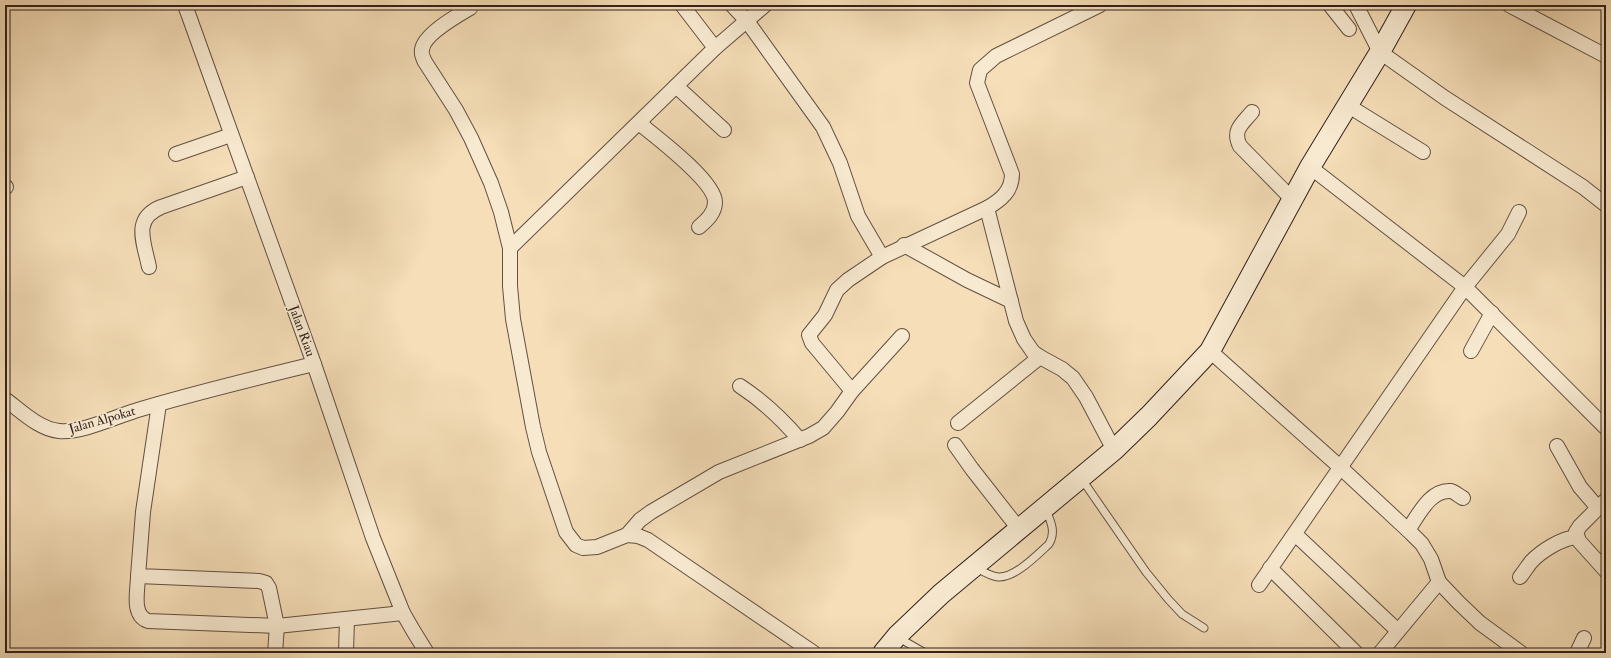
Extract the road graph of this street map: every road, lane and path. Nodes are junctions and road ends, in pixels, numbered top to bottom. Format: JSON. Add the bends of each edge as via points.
{"nodes":[{"id":1,"x":185,"y":5,"type":"edge"},
{"id":2,"x":682,"y":5,"type":"edge"},
{"id":3,"x":732,"y":5,"type":"edge"},
{"id":4,"x":764,"y":5,"type":"edge"},
{"id":5,"x":1100,"y":5,"type":"edge"},
{"id":6,"x":1330,"y":5,"type":"edge"},
{"id":7,"x":1356,"y":5,"type":"edge"},
{"id":8,"x":1406,"y":5,"type":"edge"},
{"id":9,"x":1509,"y":5,"type":"edge"},
{"id":10,"x":472,"y":6,"type":"edge"},
{"id":11,"x":747,"y":21,"type":"junction"},
{"id":12,"x":1349,"y":29,"type":"dead end"},
{"id":13,"x":715,"y":48,"type":"junction"},
{"id":14,"x":1380,"y":52,"type":"junction"},
{"id":15,"x":1606,"y":56,"type":"edge"},
{"id":16,"x":676,"y":86,"type":"junction"},
{"id":17,"x":1347,"y":105,"type":"junction"},
{"id":18,"x":1252,"y":112,"type":"dead end"},
{"id":19,"x":639,"y":123,"type":"junction"},
{"id":20,"x":724,"y":130,"type":"dead end"},
{"id":21,"x":231,"y":135,"type":"junction"},
{"id":22,"x":1423,"y":152,"type":"dead end"},
{"id":23,"x":176,"y":154,"type":"dead end"},
{"id":24,"x":1310,"y":167,"type":"junction"},
{"id":25,"x":247,"y":177,"type":"junction"},
{"id":26,"x":1293,"y":200,"type":"junction"},
{"id":27,"x":1606,"y":205,"type":"edge"},
{"id":28,"x":988,"y":208,"type":"junction"},
{"id":29,"x":1520,"y":212,"type":"dead end"},
{"id":30,"x":699,"y":227,"type":"dead end"},
{"id":31,"x":904,"y":245,"type":"junction"},
{"id":32,"x":510,"y":248,"type":"junction"},
{"id":33,"x":882,"y":257,"type":"junction"},
{"id":34,"x":149,"y":267,"type":"dead end"},
{"id":35,"x":1465,"y":287,"type":"junction"},
{"id":36,"x":1011,"y":301,"type":"junction"},
{"id":37,"x":1492,"y":313,"type":"junction"},
{"id":38,"x":902,"y":336,"type":"dead end"},
{"id":39,"x":1210,"y":351,"type":"junction"},
{"id":40,"x":1470,"y":351,"type":"dead end"},
{"id":41,"x":1040,"y":357,"type":"junction"},
{"id":42,"x":314,"y":364,"type":"junction"},
{"id":43,"x":740,"y":386,"type":"dead end"},
{"id":44,"x":852,"y":390,"type":"junction"},
{"id":45,"x":5,"y":399,"type":"edge"},
{"id":46,"x":159,"y":404,"type":"junction"},
{"id":47,"x":958,"y":423,"type":"dead end"},
{"id":48,"x":1606,"y":428,"type":"edge"},
{"id":49,"x":800,"y":440,"type":"junction"},
{"id":50,"x":955,"y":445,"type":"dead end"},
{"id":51,"x":1557,"y":446,"type":"dead end"},
{"id":52,"x":1114,"y":450,"type":"junction"},
{"id":53,"x":1340,"y":467,"type":"junction"},
{"id":54,"x":1081,"y":478,"type":"junction"},
{"id":55,"x":1462,"y":498,"type":"dead end"},
{"id":56,"x":1602,"y":504,"type":"edge"},
{"id":57,"x":1045,"y":508,"type":"junction"},
{"id":58,"x":1019,"y":528,"type":"junction"},
{"id":59,"x":1408,"y":530,"type":"junction"},
{"id":60,"x":1295,"y":534,"type":"junction"},
{"id":61,"x":627,"y":535,"type":"junction"},
{"id":62,"x":1577,"y":537,"type":"junction"},
{"id":63,"x":974,"y":567,"type":"junction"},
{"id":64,"x":1270,"y":568,"type":"junction"},
{"id":65,"x":1606,"y":571,"type":"edge"},
{"id":66,"x":138,"y":576,"type":"junction"},
{"id":67,"x":1520,"y":578,"type":"dead end"},
{"id":68,"x":1439,"y":582,"type":"junction"},
{"id":69,"x":1259,"y":585,"type":"dead end"},
{"id":70,"x":403,"y":613,"type":"junction"},
{"id":71,"x":347,"y":619,"type":"junction"},
{"id":72,"x":277,"y":626,"type":"junction"},
{"id":73,"x":1204,"y":628,"type":"dead end"},
{"id":74,"x":1398,"y":631,"type":"junction"},
{"id":75,"x":897,"y":636,"type":"junction"},
{"id":76,"x":1584,"y":638,"type":"dead end"},
{"id":77,"x":275,"y":653,"type":"edge"},
{"id":78,"x":346,"y":653,"type":"edge"},
{"id":79,"x":427,"y":653,"type":"edge"},
{"id":80,"x":814,"y":653,"type":"edge"},
{"id":81,"x":883,"y":653,"type":"edge"},
{"id":82,"x":925,"y":653,"type":"edge"},
{"id":83,"x":1356,"y":653,"type":"edge"},
{"id":84,"x":1380,"y":653,"type":"edge"},
{"id":85,"x":1521,"y":653,"type":"edge"},
{"id":86,"x":1577,"y":653,"type":"edge"}],
"edges":[{"from":1,"to":21,"type":"street","name":"Jalan Riau"},
{"from":2,"to":13,"type":"street"},
{"from":3,"to":11,"type":"street"},
{"from":4,"to":11,"type":"street"},
{"from":5,"to":28,"type":"street","via":[[996,56],[980,70],[977,83],[1012,174],[1008,191]]},
{"from":6,"to":12,"type":"street"},
{"from":7,"to":14,"type":"street"},
{"from":8,"to":14,"type":"main road"},
{"from":9,"to":15,"type":"street"},
{"from":10,"to":32,"type":"street","via":[[428,37],[422,53],[481,158],[501,212]]},
{"from":11,"to":13,"type":"street"},
{"from":11,"to":33,"type":"street","via":[[823,127],[840,163],[858,216]]},
{"from":13,"to":16,"type":"street"},
{"from":14,"to":17,"type":"main road"},
{"from":14,"to":27,"type":"street","via":[[1445,98],[1583,187]]},
{"from":16,"to":19,"type":"street"},
{"from":16,"to":20,"type":"street"},
{"from":17,"to":22,"type":"street"},
{"from":17,"to":24,"type":"main road"},
{"from":18,"to":26,"type":"street","via":[[1236,132],[1237,140]]},
{"from":19,"to":30,"type":"street","via":[[677,154],[711,189],[715,202],[713,212]]},
{"from":19,"to":32,"type":"street"},
{"from":21,"to":23,"type":"street"},
{"from":21,"to":25,"type":"street","name":"Jalan Riau"},
{"from":24,"to":26,"type":"main road"},
{"from":24,"to":35,"type":"street"},
{"from":25,"to":34,"type":"street","via":[[161,207],[149,214],[144,220],[143,229]]},
{"from":25,"to":42,"type":"street","name":"Jalan Riau"},
{"from":26,"to":39,"type":"main road"},
{"from":28,"to":31,"type":"street"},
{"from":28,"to":36,"type":"street"},
{"from":29,"to":35,"type":"street","via":[[1508,234]]},
{"from":31,"to":33,"type":"street"},
{"from":31,"to":36,"type":"street"},
{"from":32,"to":61,"type":"street","via":[[513,319],[530,407],[539,452],[566,532],[576,545],[583,548],[597,546]]},
{"from":33,"to":44,"type":"street","via":[[842,285],[834,294],[825,315],[809,335],[812,343]]},
{"from":35,"to":37,"type":"street"},
{"from":35,"to":53,"type":"street"},
{"from":36,"to":41,"type":"street","via":[[1019,330],[1033,352]]},
{"from":37,"to":40,"type":"street"},
{"from":37,"to":48,"type":"street"},
{"from":38,"to":44,"type":"street"},
{"from":39,"to":52,"type":"main road"},
{"from":39,"to":53,"type":"street"},
{"from":41,"to":47,"type":"street"},
{"from":41,"to":52,"type":"street","via":[[1062,369],[1078,384]]},
{"from":42,"to":46,"type":"street","name":"Jalan Alpokat","via":[[220,386]]},
{"from":42,"to":70,"type":"street","name":"Jalan Riau","via":[[373,538]]},
{"from":43,"to":49,"type":"street","via":[[769,408]]},
{"from":44,"to":49,"type":"street","via":[[828,423]]},
{"from":45,"to":46,"type":"street","name":"Jalan Alpokat","via":[[40,425],[57,431],[77,430]]},
{"from":46,"to":66,"type":"street","via":[[143,512]]},
{"from":49,"to":61,"type":"street","via":[[719,472],[651,512]]},
{"from":50,"to":58,"type":"street"},
{"from":51,"to":56,"type":"street","via":[[1580,487]]},
{"from":52,"to":54,"type":"main road"},
{"from":53,"to":59,"type":"street"},
{"from":53,"to":60,"type":"street"},
{"from":54,"to":57,"type":"main road"},
{"from":54,"to":73,"type":"lane","via":[[1146,572],[1168,599],[1182,614]]},
{"from":55,"to":59,"type":"street","via":[[1452,491],[1435,496]]},
{"from":56,"to":62,"type":"street","via":[[1580,526],[1576,532]]},
{"from":57,"to":58,"type":"main road"},
{"from":57,"to":63,"type":"lane","via":[[1052,524],[1052,539],[1034,557],[1017,571],[1003,577]]},
{"from":58,"to":63,"type":"main road"},
{"from":59,"to":68,"type":"street","via":[[1422,544],[1431,559]]},
{"from":60,"to":64,"type":"street"},
{"from":60,"to":74,"type":"street"},
{"from":61,"to":80,"type":"street","via":[[638,536],[652,542]]},
{"from":62,"to":65,"type":"street"},
{"from":62,"to":67,"type":"street","via":[[1569,537],[1556,543],[1531,561]]},
{"from":63,"to":75,"type":"main road"},
{"from":64,"to":69,"type":"street"},
{"from":64,"to":83,"type":"street"},
{"from":66,"to":72,"type":"street","via":[[264,582],[269,588]]},
{"from":66,"to":72,"type":"street","via":[[137,611],[148,621]]},
{"from":68,"to":74,"type":"street"},
{"from":68,"to":85,"type":"street","via":[[1480,623]]},
{"from":70,"to":71,"type":"street"},
{"from":70,"to":79,"type":"street","name":"Jalan Riau"},
{"from":71,"to":72,"type":"street"},
{"from":71,"to":78,"type":"street"},
{"from":72,"to":77,"type":"street"},
{"from":74,"to":84,"type":"street"},
{"from":75,"to":81,"type":"main road"},
{"from":75,"to":82,"type":"lane"},
{"from":76,"to":86,"type":"street"}]}
